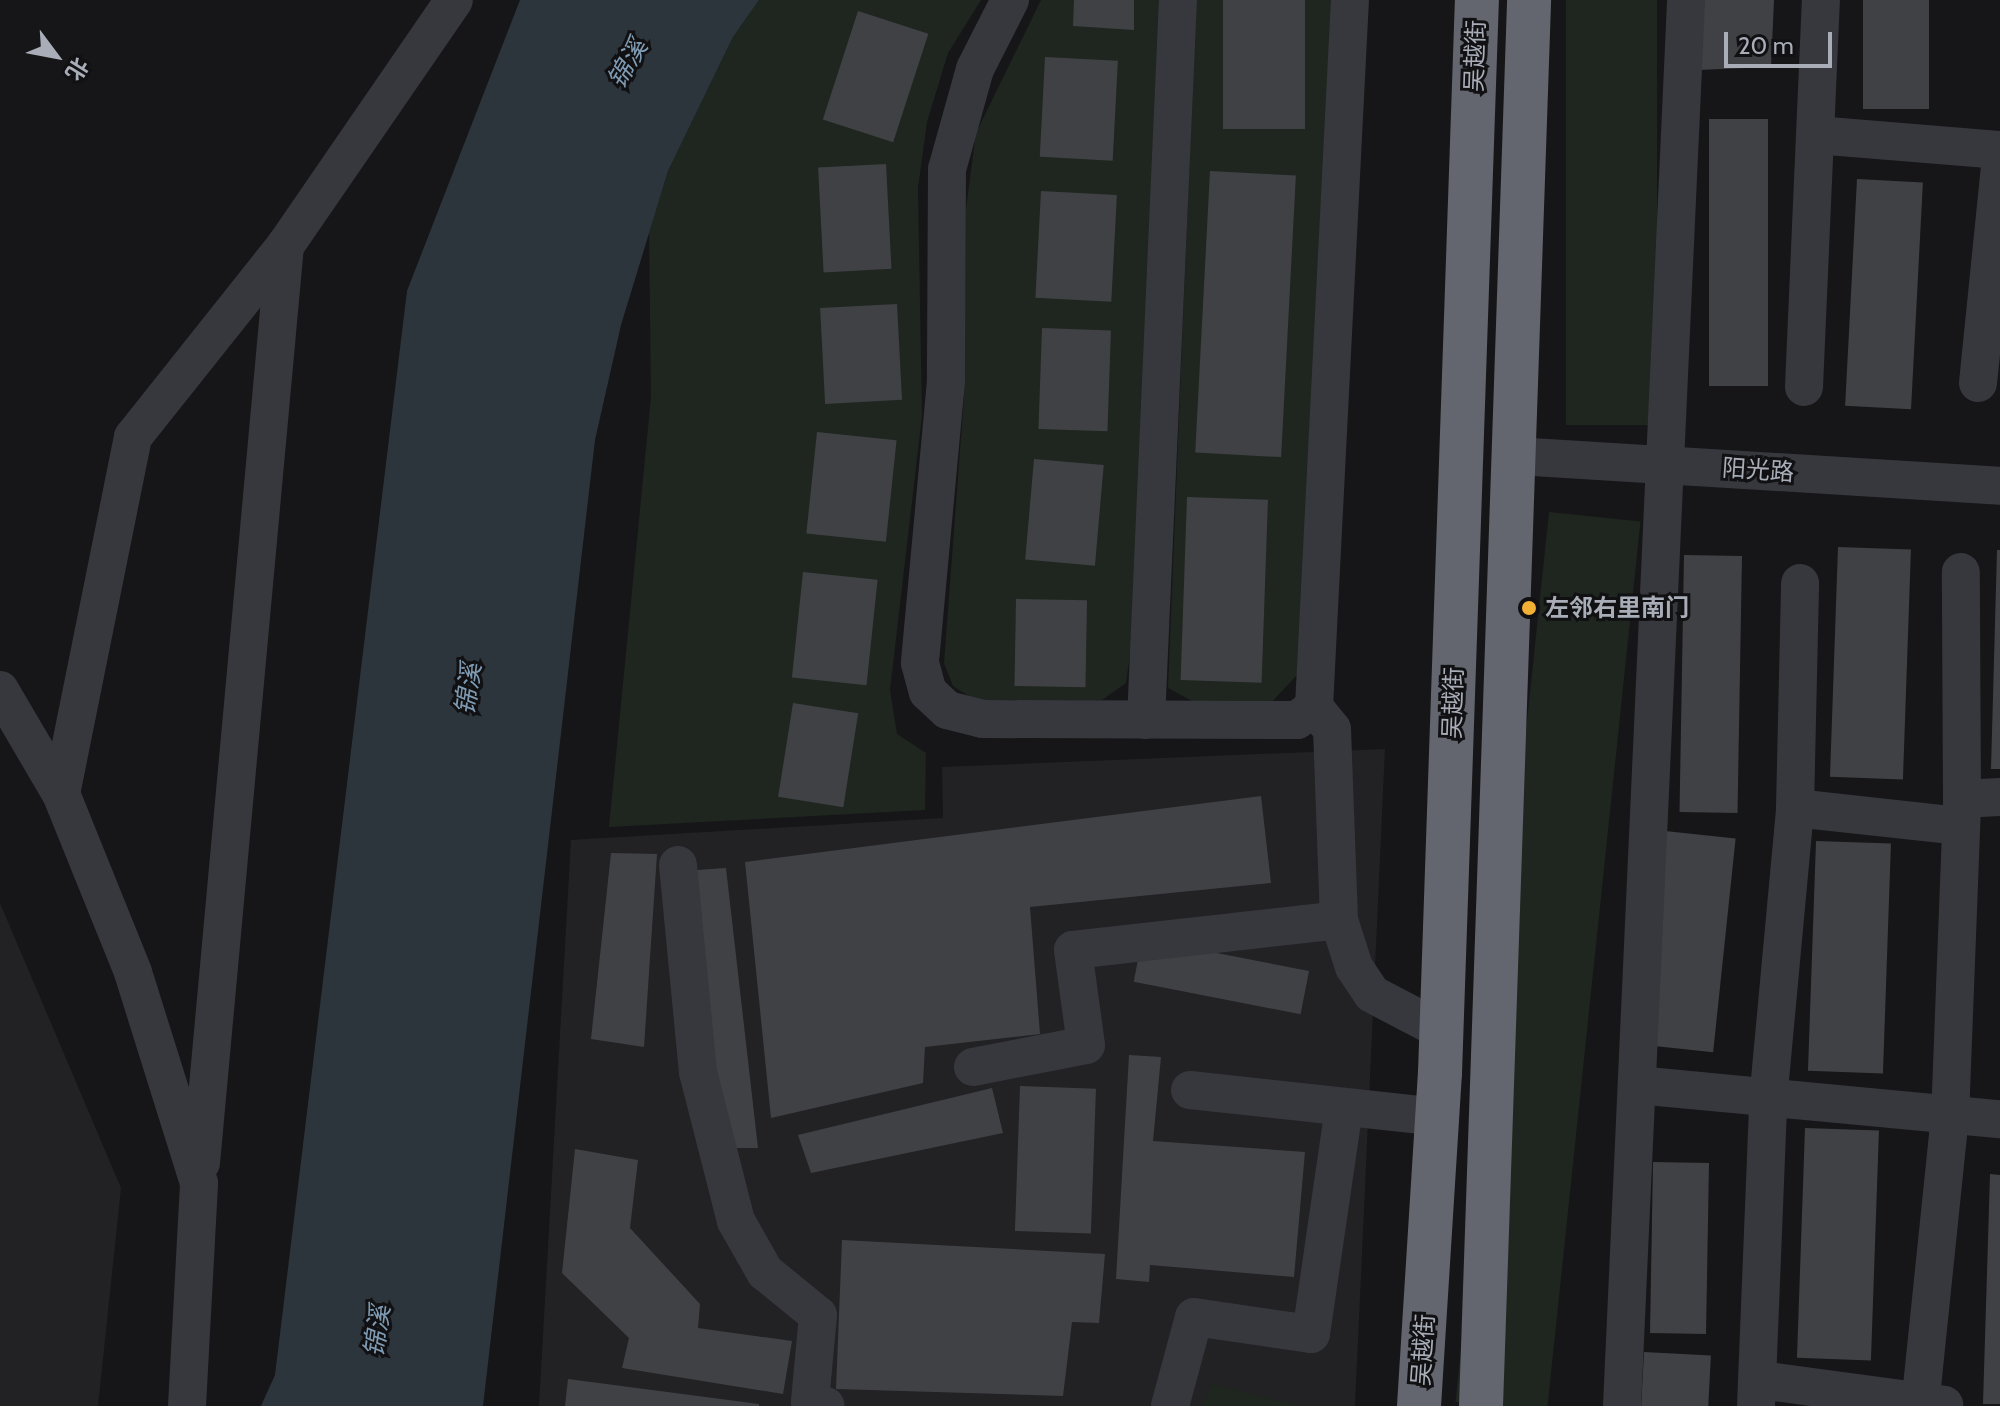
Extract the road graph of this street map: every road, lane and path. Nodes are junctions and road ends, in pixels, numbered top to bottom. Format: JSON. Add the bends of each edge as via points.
{"nodes":[{"id":1,"x":454,"y":0,"type":"edge"},
{"id":2,"x":1010,"y":0,"type":"edge"},
{"id":3,"x":1178,"y":0,"type":"edge"},
{"id":4,"x":1350,"y":0,"type":"edge"},
{"id":5,"x":1477,"y":0,"type":"edge"},
{"id":6,"x":1529,"y":0,"type":"edge"},
{"id":7,"x":1686,"y":0,"type":"edge"},
{"id":8,"x":1821,"y":0,"type":"edge"},
{"id":9,"x":1816,"y":135,"type":"junction"},
{"id":10,"x":2000,"y":150,"type":"edge"},
{"id":11,"x":2000,"y":167,"type":"edge"},
{"id":12,"x":285,"y":246,"type":"junction"},
{"id":13,"x":1978,"y":383,"type":"dead end"},
{"id":14,"x":1804,"y":387,"type":"dead end"},
{"id":15,"x":1515,"y":456,"type":"junction"},
{"id":16,"x":1668,"y":464,"type":"junction"},
{"id":17,"x":2000,"y":486,"type":"edge"},
{"id":18,"x":1961,"y":572,"type":"dead end"},
{"id":19,"x":1800,"y":583,"type":"dead end"},
{"id":20,"x":0,"y":690,"type":"edge"},
{"id":21,"x":1314,"y":707,"type":"junction"},
{"id":22,"x":1146,"y":720,"type":"junction"},
{"id":23,"x":61,"y":794,"type":"junction"},
{"id":24,"x":2000,"y":797,"type":"edge"},
{"id":25,"x":1795,"y":808,"type":"junction"},
{"id":26,"x":1962,"y":812,"type":"junction"},
{"id":27,"x":678,"y":865,"type":"dead end"},
{"id":28,"x":1339,"y":920,"type":"junction"},
{"id":29,"x":1441,"y":1030,"type":"junction"},
{"id":30,"x":973,"y":1067,"type":"dead end"},
{"id":31,"x":1637,"y":1085,"type":"junction"},
{"id":32,"x":1190,"y":1090,"type":"dead end"},
{"id":33,"x":1768,"y":1101,"type":"junction"},
{"id":34,"x":1344,"y":1107,"type":"junction"},
{"id":35,"x":1438,"y":1117,"type":"junction"},
{"id":36,"x":1950,"y":1118,"type":"junction"},
{"id":37,"x":2000,"y":1119,"type":"edge"},
{"id":38,"x":199,"y":1183,"type":"junction"},
{"id":39,"x":1758,"y":1393,"type":"edge"},
{"id":40,"x":1929,"y":1404,"type":"edge"},
{"id":41,"x":187,"y":1406,"type":"edge"},
{"id":42,"x":826,"y":1406,"type":"edge"},
{"id":43,"x":1170,"y":1406,"type":"edge"},
{"id":44,"x":1419,"y":1406,"type":"edge"},
{"id":45,"x":1481,"y":1406,"type":"edge"},
{"id":46,"x":1622,"y":1406,"type":"edge"}],
"edges":[{"from":1,"to":12,"type":"street"},
{"from":2,"to":22,"type":"street","via":[[975,69],[947,169],[946,381],[920,663],[928,692],[947,710],[982,719]]},
{"from":3,"to":22,"type":"street"},
{"from":4,"to":21,"type":"street"},
{"from":5,"to":29,"type":"highway","name":"吴越街"},
{"from":6,"to":15,"type":"highway"},
{"from":7,"to":16,"type":"street"},
{"from":8,"to":9,"type":"street"},
{"from":9,"to":10,"type":"street"},
{"from":9,"to":14,"type":"street"},
{"from":11,"to":13,"type":"street"},
{"from":12,"to":23,"type":"street","via":[[133,437]]},
{"from":12,"to":38,"type":"street"},
{"from":15,"to":16,"type":"street","name":"阳光路"},
{"from":15,"to":45,"type":"highway"},
{"from":16,"to":17,"type":"street","name":"阳光路"},
{"from":16,"to":31,"type":"street"},
{"from":18,"to":26,"type":"street"},
{"from":19,"to":25,"type":"street"},
{"from":20,"to":23,"type":"street"},
{"from":21,"to":22,"type":"street","via":[[1297,720]]},
{"from":21,"to":28,"type":"street","via":[[1332,729]]},
{"from":23,"to":38,"type":"street","via":[[133,972]]},
{"from":24,"to":26,"type":"street"},
{"from":25,"to":26,"type":"street"},
{"from":25,"to":33,"type":"street"},
{"from":26,"to":36,"type":"street"},
{"from":27,"to":42,"type":"street","via":[[698,1072],[736,1221],[765,1272],[818,1315],[810,1402]]},
{"from":28,"to":29,"type":"street","via":[[1354,967],[1372,994]]},
{"from":28,"to":30,"type":"street","via":[[1073,950],[1086,1045]]},
{"from":29,"to":35,"type":"highway","name":"吴越街"},
{"from":31,"to":33,"type":"street"},
{"from":31,"to":46,"type":"street"},
{"from":32,"to":34,"type":"street"},
{"from":33,"to":36,"type":"street"},
{"from":33,"to":39,"type":"street"},
{"from":34,"to":35,"type":"street"},
{"from":34,"to":43,"type":"street","via":[[1311,1334],[1194,1317]]},
{"from":35,"to":44,"type":"highway","name":"吴越街"},
{"from":36,"to":37,"type":"street"},
{"from":36,"to":40,"type":"street"},
{"from":38,"to":41,"type":"street"},
{"from":39,"to":40,"type":"street"}]}
